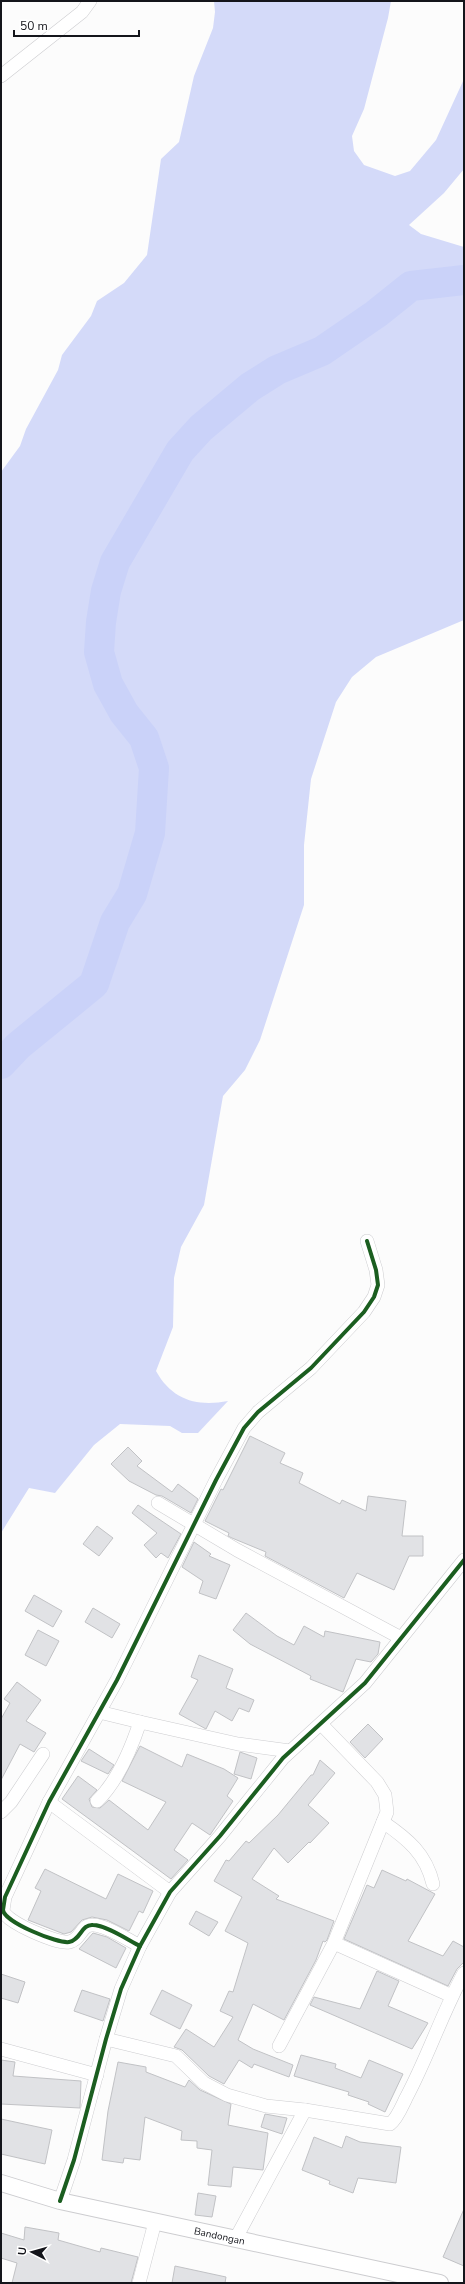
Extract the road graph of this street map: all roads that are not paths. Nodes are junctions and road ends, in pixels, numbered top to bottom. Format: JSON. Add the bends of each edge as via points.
{"nodes":[{"id":1,"x":90,"y":1,"type":"edge"},
{"id":2,"x":1,"y":76,"type":"edge"},
{"id":3,"x":367,"y":1241,"type":"dead end"},
{"id":4,"x":158,"y":1503,"type":"dead end"},
{"id":5,"x":195,"y":1526,"type":"junction"},
{"id":6,"x":464,"y":1560,"type":"edge"},
{"id":7,"x":401,"y":1638,"type":"junction"},
{"id":8,"x":99,"y":1712,"type":"junction"},
{"id":9,"x":140,"y":1722,"type":"junction"},
{"id":10,"x":320,"y":1724,"type":"junction"},
{"id":11,"x":290,"y":1751,"type":"junction"},
{"id":12,"x":43,"y":1754,"type":"dead end"},
{"id":13,"x":97,"y":1801,"type":"dead end"},
{"id":14,"x":48,"y":1802,"type":"junction"},
{"id":15,"x":1,"y":1812,"type":"edge"},
{"id":16,"x":383,"y":1822,"type":"junction"},
{"id":17,"x":433,"y":1884,"type":"dead end"},
{"id":18,"x":170,"y":1892,"type":"junction"},
{"id":19,"x":334,"y":1943,"type":"junction"},
{"id":20,"x":140,"y":1946,"type":"junction"},
{"id":21,"x":464,"y":1973,"type":"edge"},
{"id":22,"x":452,"y":1996,"type":"junction"},
{"id":23,"x":106,"y":2039,"type":"junction"},
{"id":24,"x":279,"y":2046,"type":"dead end"},
{"id":25,"x":1,"y":2049,"type":"edge"},
{"id":26,"x":96,"y":2075,"type":"junction"},
{"id":27,"x":305,"y":2110,"type":"junction"},
{"id":28,"x":1,"y":2183,"type":"edge"},
{"id":29,"x":60,"y":2201,"type":"junction"},
{"id":30,"x":155,"y":2222,"type":"junction"},
{"id":31,"x":236,"y":2238,"type":"junction"},
{"id":32,"x":138,"y":2283,"type":"edge"},
{"id":33,"x":440,"y":2283,"type":"edge"}],
"edges":[{"from":1,"to":2,"type":"street","via":[[82,12]]},
{"from":3,"to":5,"type":"street","via":[[378,1285],[370,1304],[310,1368],[250,1421],[216,1480]]},
{"from":4,"to":5,"type":"street"},
{"from":5,"to":7,"type":"street"},
{"from":5,"to":8,"type":"street"},
{"from":6,"to":7,"type":"street"},
{"from":7,"to":10,"type":"street","via":[[365,1683]]},
{"from":8,"to":9,"type":"street"},
{"from":8,"to":14,"type":"street"},
{"from":9,"to":11,"type":"street","via":[[238,1744]]},
{"from":9,"to":13,"type":"street","via":[[131,1748],[108,1788]]},
{"from":10,"to":11,"type":"street"},
{"from":10,"to":16,"type":"street","via":[[378,1782],[387,1802]]},
{"from":11,"to":18,"type":"street"},
{"from":12,"to":15,"type":"street","via":[[11,1802]]},
{"from":14,"to":18,"type":"street"},
{"from":14,"to":20,"type":"street","via":[[10,1885],[3,1904],[3,1913],[19,1925],[65,1942],[78,1937],[84,1928],[92,1925],[103,1927]]},
{"from":16,"to":17,"type":"street","via":[[408,1839],[431,1873]]},
{"from":16,"to":19,"type":"street"},
{"from":18,"to":20,"type":"street"},
{"from":19,"to":22,"type":"street"},
{"from":19,"to":24,"type":"street"},
{"from":20,"to":23,"type":"street","via":[[121,1990]]},
{"from":21,"to":22,"type":"street"},
{"from":22,"to":27,"type":"street","via":[[430,2050],[393,2122],[386,2124]]},
{"from":23,"to":26,"type":"street"},
{"from":23,"to":27,"type":"street","via":[[176,2056],[204,2083],[228,2095],[266,2106]]},
{"from":25,"to":26,"type":"street"},
{"from":26,"to":29,"type":"street","via":[[74,2160]]},
{"from":27,"to":31,"type":"street"},
{"from":28,"to":29,"type":"street","name":"Bandongan"},
{"from":29,"to":30,"type":"street","name":"Bandongan"},
{"from":30,"to":31,"type":"street","name":"Bandongan"},
{"from":30,"to":32,"type":"street"},
{"from":31,"to":33,"type":"street","name":"Bandongan"}]}
